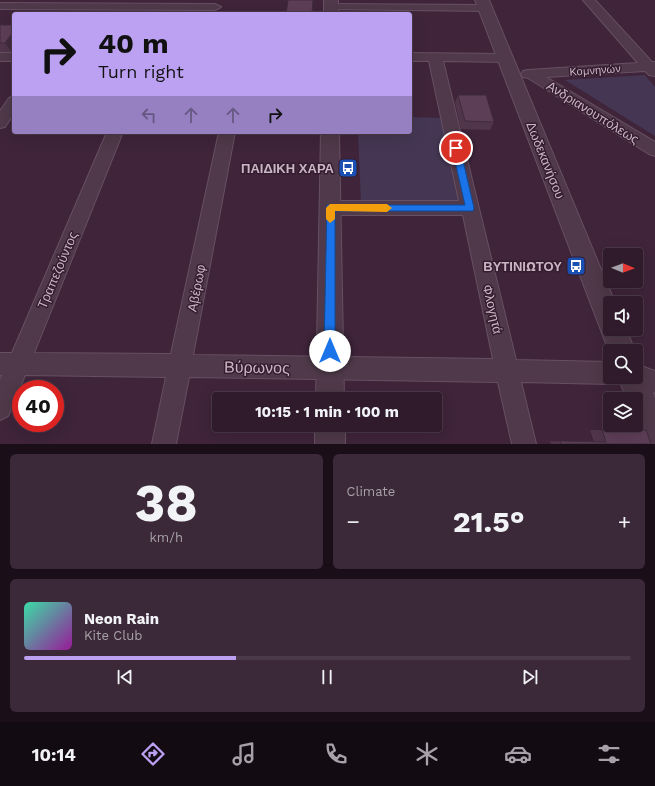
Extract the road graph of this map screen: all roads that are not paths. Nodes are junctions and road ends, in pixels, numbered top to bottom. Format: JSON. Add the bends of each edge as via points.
{"nodes":[{"id":1,"x":589,"y":0,"type":"edge"},
{"id":2,"x":483,"y":4,"type":"edge"},
{"id":3,"x":0,"y":6,"type":"edge"},
{"id":4,"x":167,"y":7,"type":"edge"},
{"id":5,"x":215,"y":7,"type":"dead end"},
{"id":6,"x":331,"y":7,"type":"edge"},
{"id":7,"x":0,"y":57,"type":"edge"},
{"id":8,"x":12,"y":57,"type":"edge"},
{"id":9,"x":412,"y":57,"type":"edge"},
{"id":10,"x":436,"y":57,"type":"junction"},
{"id":11,"x":508,"y":66,"type":"junction"},
{"id":12,"x":653,"y":68,"type":"edge"},
{"id":13,"x":531,"y":74,"type":"junction"},
{"id":14,"x":12,"y":104,"type":"edge"},
{"id":15,"x":0,"y":123,"type":"edge"},
{"id":16,"x":114,"y":134,"type":"edge"},
{"id":17,"x":227,"y":134,"type":"edge"},
{"id":18,"x":330,"y":134,"type":"edge"},
{"id":19,"x":655,"y":150,"type":"edge"},
{"id":20,"x":330,"y":208,"type":"junction"},
{"id":21,"x":470,"y":208,"type":"junction"},
{"id":22,"x":603,"y":304,"type":"edge"},
{"id":23,"x":9,"y":364,"type":"edge"},
{"id":24,"x":180,"y":366,"type":"junction"},
{"id":25,"x":330,"y":367,"type":"junction"},
{"id":26,"x":507,"y":370,"type":"junction"},
{"id":27,"x":603,"y":373,"type":"edge"},
{"id":28,"x":643,"y":378,"type":"edge"},
{"id":29,"x":655,"y":382,"type":"edge"},
{"id":30,"x":635,"y":384,"type":"edge"},
{"id":31,"x":330,"y":392,"type":"edge"},
{"id":32,"x":0,"y":408,"type":"edge"},
{"id":33,"x":330,"y":432,"type":"edge"},
{"id":34,"x":655,"y":434,"type":"edge"},
{"id":35,"x":164,"y":444,"type":"edge"},
{"id":36,"x":330,"y":444,"type":"edge"},
{"id":37,"x":524,"y":444,"type":"edge"}],
"edges":[{"from":1,"to":12,"type":"street"},
{"from":2,"to":6,"type":"street"},
{"from":2,"to":11,"type":"street","name":"Δωδεκανήσου"},
{"from":3,"to":4,"type":"street"},
{"from":4,"to":5,"type":"street"},
{"from":7,"to":8,"type":"street"},
{"from":9,"to":10,"type":"street","name":"Κομνηνών"},
{"from":10,"to":11,"type":"street","name":"Κομνηνών"},
{"from":10,"to":21,"type":"street","name":"Φλογητά"},
{"from":11,"to":13,"type":"street","name":"Κομνηνών"},
{"from":11,"to":22,"type":"street","name":"Δωδεκανήσου"},
{"from":12,"to":13,"type":"street","name":"Κομνηνών"},
{"from":13,"to":19,"type":"street","name":"Ανδριανουπόλεως"},
{"from":14,"to":15,"type":"street"},
{"from":16,"to":23,"type":"street","name":"Τραπεζούντος"},
{"from":17,"to":24,"type":"street","name":"Αβέρωφ"},
{"from":18,"to":20,"type":"street"},
{"from":20,"to":21,"type":"street"},
{"from":20,"to":25,"type":"street"},
{"from":21,"to":26,"type":"street","name":"Φλογητά"},
{"from":23,"to":24,"type":"street","name":"Βύρωνος"},
{"from":23,"to":32,"type":"street","name":"Τραπεζούντος"},
{"from":24,"to":25,"type":"street","name":"Βύρωνος"},
{"from":24,"to":35,"type":"street","name":"Αβέρωφ"},
{"from":25,"to":26,"type":"street","name":"Βύρωνος"},
{"from":25,"to":31,"type":"street"},
{"from":26,"to":27,"type":"street","name":"Βύρωνος"},
{"from":26,"to":37,"type":"street","name":"Φλογητά"},
{"from":28,"to":29,"type":"street"},
{"from":30,"to":34,"type":"street"},
{"from":33,"to":36,"type":"street"}]}
